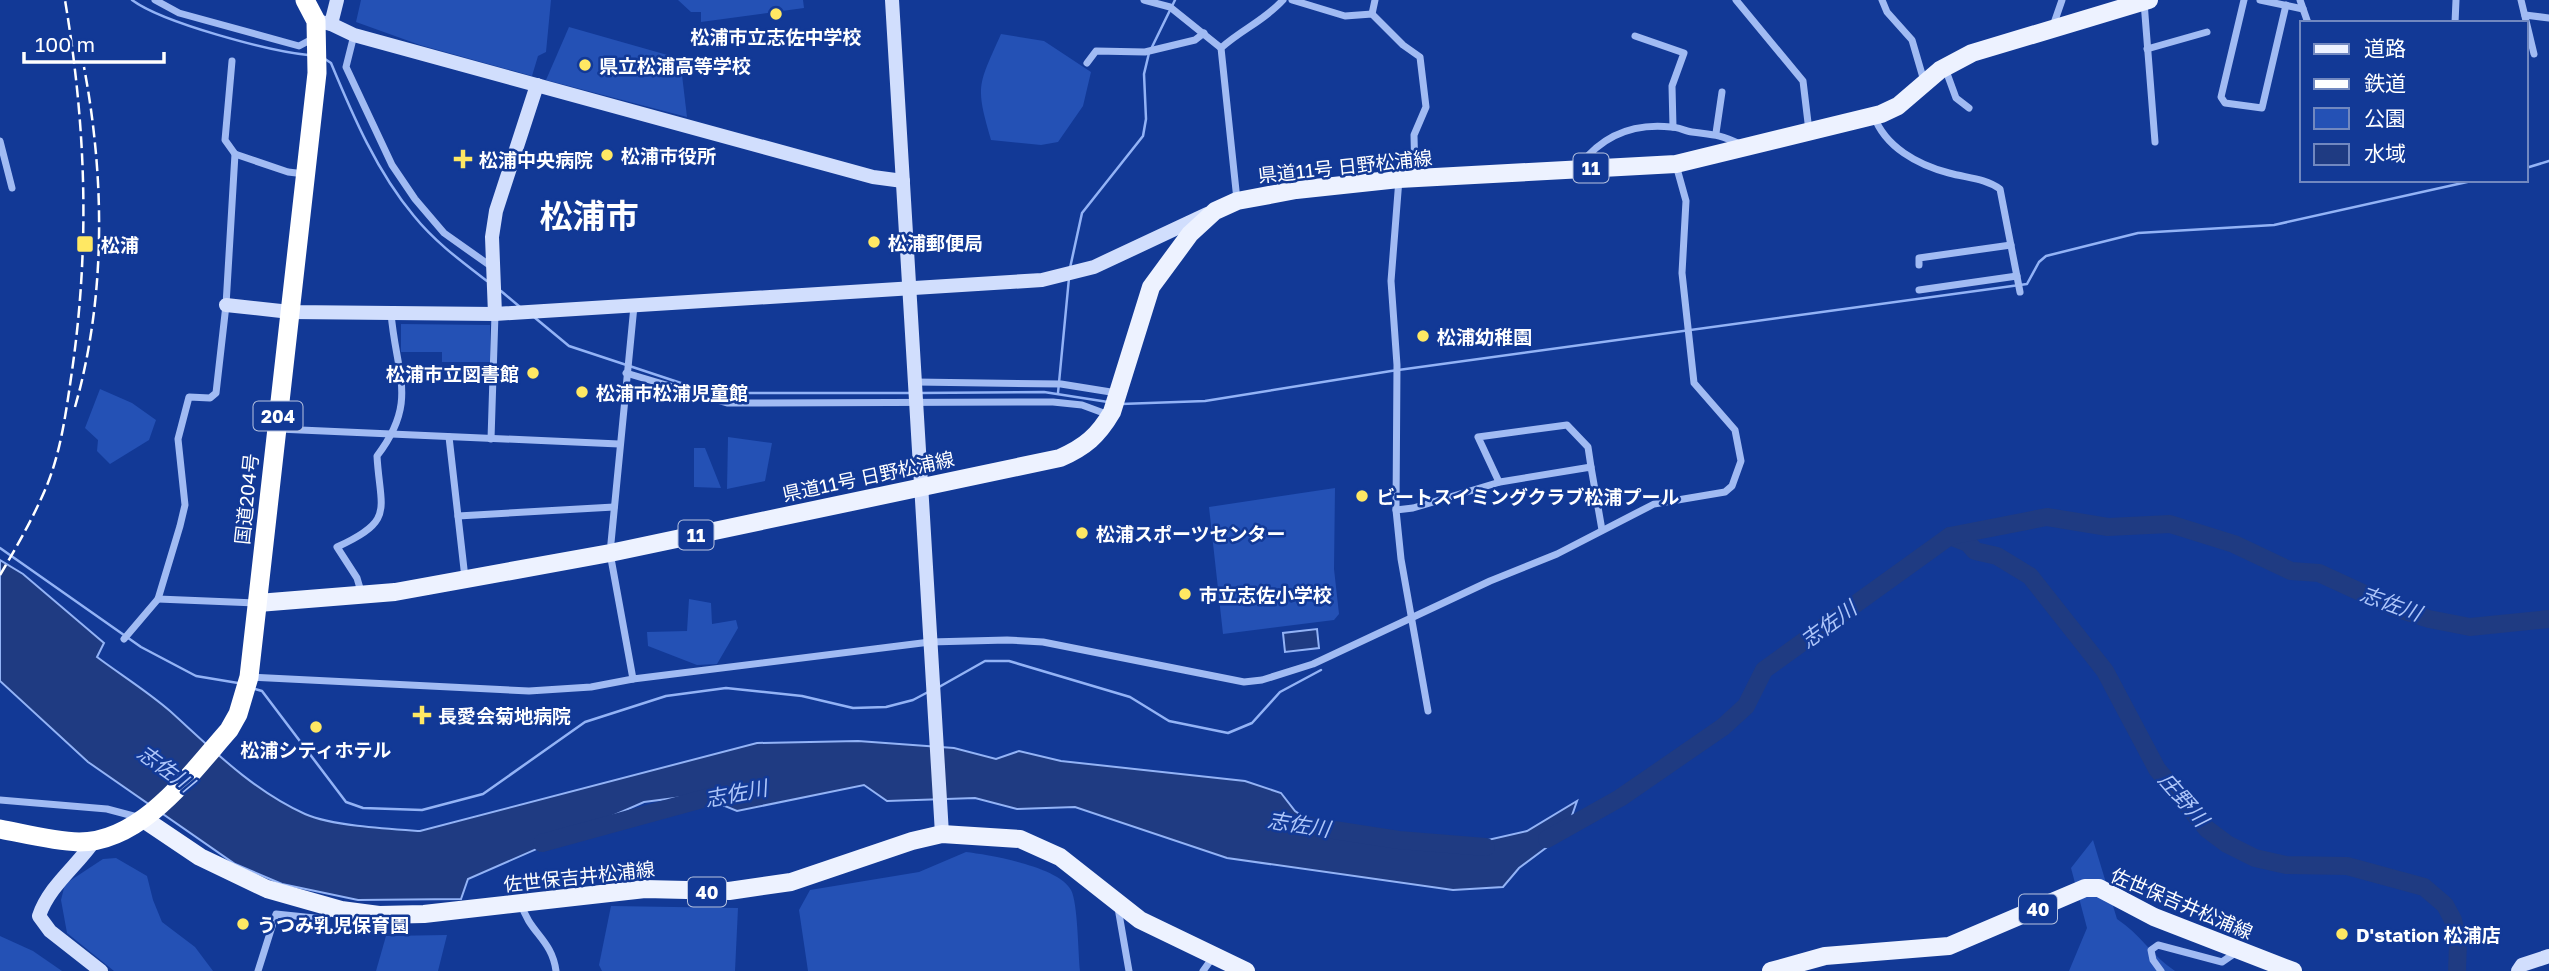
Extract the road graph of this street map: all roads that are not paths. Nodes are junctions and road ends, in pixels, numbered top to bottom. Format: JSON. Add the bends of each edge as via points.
{"nodes":[{"id":1,"x":155,"y":0,"type":"edge"},
{"id":2,"x":305,"y":0,"type":"edge"},
{"id":3,"x":337,"y":0,"type":"edge"},
{"id":4,"x":892,"y":0,"type":"edge"},
{"id":5,"x":1144,"y":0,"type":"edge"},
{"id":6,"x":1283,"y":0,"type":"edge"},
{"id":7,"x":1292,"y":0,"type":"edge"},
{"id":8,"x":1375,"y":0,"type":"edge"},
{"id":9,"x":1736,"y":0,"type":"edge"},
{"id":10,"x":1882,"y":0,"type":"edge"},
{"id":11,"x":2062,"y":0,"type":"edge"},
{"id":12,"x":2244,"y":0,"type":"edge"},
{"id":13,"x":2260,"y":0,"type":"edge"},
{"id":14,"x":2300,"y":0,"type":"edge"},
{"id":15,"x":2456,"y":0,"type":"edge"},
{"id":16,"x":2521,"y":0,"type":"edge"},
{"id":17,"x":2146,"y":1,"type":"edge"},
{"id":18,"x":2286,"y":5,"type":"junction"},
{"id":19,"x":2303,"y":9,"type":"junction"},
{"id":20,"x":1372,"y":13,"type":"junction"},
{"id":21,"x":2525,"y":15,"type":"junction"},
{"id":22,"x":2549,"y":18,"type":"edge"},
{"id":23,"x":2307,"y":21,"type":"edge"},
{"id":24,"x":2455,"y":21,"type":"edge"},
{"id":25,"x":2526,"y":21,"type":"edge"},
{"id":26,"x":2052,"y":27,"type":"junction"},
{"id":27,"x":2528,"y":28,"type":"edge"},
{"id":28,"x":321,"y":31,"type":"junction"},
{"id":29,"x":2207,"y":32,"type":"dead end"},
{"id":30,"x":1204,"y":33,"type":"junction"},
{"id":31,"x":354,"y":35,"type":"junction"},
{"id":32,"x":1635,"y":36,"type":"dead end"},
{"id":33,"x":1221,"y":48,"type":"junction"},
{"id":34,"x":2147,"y":49,"type":"junction"},
{"id":35,"x":2534,"y":54,"type":"dead end"},
{"id":36,"x":232,"y":61,"type":"dead end"},
{"id":37,"x":1087,"y":63,"type":"dead end"},
{"id":38,"x":1945,"y":68,"type":"junction"},
{"id":39,"x":1924,"y":82,"type":"junction"},
{"id":40,"x":537,"y":85,"type":"junction"},
{"id":41,"x":1722,"y":92,"type":"dead end"},
{"id":42,"x":1969,"y":108,"type":"dead end"},
{"id":43,"x":1874,"y":116,"type":"junction"},
{"id":44,"x":1673,"y":127,"type":"junction"},
{"id":45,"x":1809,"y":132,"type":"junction"},
{"id":46,"x":1716,"y":133,"type":"junction"},
{"id":47,"x":0,"y":141,"type":"edge"},
{"id":48,"x":2155,"y":142,"type":"dead end"},
{"id":49,"x":1746,"y":147,"type":"junction"},
{"id":50,"x":235,"y":154,"type":"junction"},
{"id":51,"x":1676,"y":164,"type":"junction"},
{"id":52,"x":1578,"y":169,"type":"junction"},
{"id":53,"x":306,"y":174,"type":"junction"},
{"id":54,"x":1407,"y":178,"type":"junction"},
{"id":55,"x":903,"y":181,"type":"junction"},
{"id":56,"x":12,"y":188,"type":"dead end"},
{"id":57,"x":1237,"y":201,"type":"junction"},
{"id":58,"x":1215,"y":211,"type":"junction"},
{"id":59,"x":2011,"y":245,"type":"junction"},
{"id":60,"x":1919,"y":265,"type":"dead end"},
{"id":61,"x":493,"y":268,"type":"junction"},
{"id":62,"x":2018,"y":278,"type":"junction"},
{"id":63,"x":910,"y":288,"type":"junction"},
{"id":64,"x":1919,"y":290,"type":"dead end"},
{"id":65,"x":2020,"y":292,"type":"dead end"},
{"id":66,"x":226,"y":305,"type":"junction"},
{"id":67,"x":634,"y":306,"type":"junction"},
{"id":68,"x":290,"y":312,"type":"junction"},
{"id":69,"x":391,"y":312,"type":"junction"},
{"id":70,"x":495,"y":314,"type":"junction"},
{"id":71,"x":626,"y":376,"type":"junction"},
{"id":72,"x":917,"y":392,"type":"junction"},
{"id":73,"x":1118,"y":393,"type":"junction"},
{"id":74,"x":1111,"y":414,"type":"junction"},
{"id":75,"x":277,"y":429,"type":"junction"},
{"id":76,"x":394,"y":434,"type":"junction"},
{"id":77,"x":449,"y":436,"type":"junction"},
{"id":78,"x":491,"y":439,"type":"junction"},
{"id":79,"x":619,"y":444,"type":"junction"},
{"id":80,"x":1591,"y":467,"type":"junction"},
{"id":81,"x":1499,"y":482,"type":"junction"},
{"id":82,"x":920,"y":486,"type":"junction"},
{"id":83,"x":614,"y":508,"type":"junction"},
{"id":84,"x":1396,"y":510,"type":"junction"},
{"id":85,"x":458,"y":516,"type":"junction"},
{"id":86,"x":1602,"y":530,"type":"junction"},
{"id":87,"x":610,"y":553,"type":"junction"},
{"id":88,"x":465,"y":578,"type":"junction"},
{"id":89,"x":362,"y":596,"type":"junction"},
{"id":90,"x":158,"y":599,"type":"junction"},
{"id":91,"x":258,"y":603,"type":"junction"},
{"id":92,"x":1412,"y":617,"type":"junction"},
{"id":93,"x":124,"y":639,"type":"dead end"},
{"id":94,"x":930,"y":642,"type":"junction"},
{"id":95,"x":249,"y":677,"type":"junction"},
{"id":96,"x":633,"y":679,"type":"junction"},
{"id":97,"x":1428,"y":711,"type":"dead end"},
{"id":98,"x":0,"y":800,"type":"edge"},
{"id":99,"x":149,"y":816,"type":"junction"},
{"id":100,"x":941,"y":826,"type":"junction"},
{"id":101,"x":0,"y":829,"type":"edge"},
{"id":102,"x":94,"y":841,"type":"junction"},
{"id":103,"x":521,"y":904,"type":"junction"},
{"id":104,"x":1117,"y":904,"type":"junction"},
{"id":105,"x":334,"y":908,"type":"junction"},
{"id":106,"x":2238,"y":951,"type":"junction"},
{"id":107,"x":2546,"y":955,"type":"edge"},
{"id":108,"x":1209,"y":964,"type":"edge"},
{"id":109,"x":101,"y":971,"type":"edge"},
{"id":110,"x":258,"y":971,"type":"edge"},
{"id":111,"x":555,"y":971,"type":"edge"},
{"id":112,"x":1129,"y":971,"type":"edge"},
{"id":113,"x":1246,"y":971,"type":"edge"},
{"id":114,"x":1771,"y":971,"type":"edge"},
{"id":115,"x":2161,"y":971,"type":"edge"},
{"id":116,"x":2293,"y":971,"type":"edge"},
{"id":117,"x":2518,"y":971,"type":"edge"}],
"edges":[{"from":1,"to":28,"type":"street","via":[[179,13],[299,46]]},
{"from":2,"to":28,"type":"highway"},
{"from":3,"to":28,"type":"street"},
{"from":4,"to":55,"type":"street"},
{"from":5,"to":30,"type":"street","via":[[1170,7]]},
{"from":6,"to":33,"type":"street","via":[[1268,17],[1240,30]]},
{"from":7,"to":20,"type":"street","via":[[1345,16]]},
{"from":8,"to":20,"type":"street"},
{"from":9,"to":45,"type":"street","via":[[1803,81]]},
{"from":10,"to":39,"type":"street","via":[[1912,40]]},
{"from":11,"to":26,"type":"street"},
{"from":12,"to":18,"type":"street","via":[[2221,97],[2225,103],[2262,108]]},
{"from":13,"to":18,"type":"street"},
{"from":14,"to":19,"type":"street"},
{"from":15,"to":24,"type":"street"},
{"from":16,"to":21,"type":"street"},
{"from":17,"to":26,"type":"main road","name":"県道11号 日野松浦線","number":"11"},
{"from":17,"to":34,"type":"street"},
{"from":18,"to":19,"type":"street"},
{"from":19,"to":23,"type":"street"},
{"from":20,"to":54,"type":"street","via":[[1420,57],[1426,107]]},
{"from":21,"to":22,"type":"street"},
{"from":21,"to":25,"type":"street"},
{"from":26,"to":38,"type":"main road","name":"県道11号 日野松浦線","number":"11","via":[[1972,53]]},
{"from":27,"to":35,"type":"street"},
{"from":28,"to":31,"type":"street"},
{"from":28,"to":53,"type":"highway","name":"国道204号","number":"204"},
{"from":29,"to":34,"type":"street"},
{"from":30,"to":33,"type":"street"},
{"from":30,"to":37,"type":"street","via":[[1195,40],[1154,51],[1096,51]]},
{"from":31,"to":40,"type":"street"},
{"from":31,"to":61,"type":"street","via":[[346,67],[392,165],[444,233]]},
{"from":32,"to":44,"type":"street","via":[[1684,53],[1672,86]]},
{"from":33,"to":57,"type":"street"},
{"from":34,"to":48,"type":"street"},
{"from":36,"to":50,"type":"street","via":[[225,140]]},
{"from":38,"to":39,"type":"main road","name":"県道11号 日野松浦線","number":"11"},
{"from":38,"to":42,"type":"street","via":[[1956,98]]},
{"from":39,"to":43,"type":"main road","name":"県道11号 日野松浦線","number":"11","via":[[1898,106]]},
{"from":40,"to":55,"type":"street","via":[[873,177]]},
{"from":40,"to":61,"type":"street","via":[[496,211]]},
{"from":41,"to":46,"type":"street"},
{"from":43,"to":45,"type":"main road","name":"県道11号 日野松浦線","number":"11"},
{"from":43,"to":59,"type":"street","via":[[1880,132],[1899,151],[2000,189]]},
{"from":44,"to":46,"type":"street"},
{"from":44,"to":52,"type":"street","via":[[1630,127],[1594,146]]},
{"from":45,"to":49,"type":"main road","name":"県道11号 日野松浦線","number":"11"},
{"from":46,"to":49,"type":"street"},
{"from":47,"to":56,"type":"street"},
{"from":49,"to":51,"type":"main road","name":"県道11号 日野松浦線","number":"11"},
{"from":50,"to":53,"type":"street"},
{"from":50,"to":66,"type":"street"},
{"from":51,"to":52,"type":"main road","name":"県道11号 日野松浦線","number":"11"},
{"from":51,"to":86,"type":"street","via":[[1686,201],[1682,272],[1693,383],[1735,430],[1741,461],[1725,492],[1654,504]]},
{"from":52,"to":54,"type":"main road","name":"県道11号 日野松浦線","number":"11"},
{"from":53,"to":68,"type":"highway","name":"国道204号","number":"204"},
{"from":54,"to":57,"type":"main road","name":"県道11号 日野松浦線","number":"11"},
{"from":54,"to":84,"type":"street","via":[[1391,281],[1397,365]]},
{"from":55,"to":63,"type":"street"},
{"from":57,"to":58,"type":"main road","name":"県道11号 日野松浦線","number":"11"},
{"from":58,"to":63,"type":"street","via":[[1094,267],[1067,274],[1042,280]]},
{"from":58,"to":73,"type":"main road","name":"県道11号 日野松浦線","number":"11","via":[[1190,234],[1152,287]]},
{"from":59,"to":60,"type":"street","via":[[1919,258]]},
{"from":59,"to":62,"type":"street"},
{"from":61,"to":70,"type":"street"},
{"from":62,"to":64,"type":"street"},
{"from":62,"to":65,"type":"street"},
{"from":63,"to":67,"type":"street"},
{"from":63,"to":72,"type":"street"},
{"from":66,"to":68,"type":"street"},
{"from":66,"to":90,"type":"street","via":[[216,393],[210,398],[189,397],[182,423],[178,456],[185,505]]},
{"from":67,"to":70,"type":"street"},
{"from":67,"to":71,"type":"street"},
{"from":68,"to":69,"type":"street"},
{"from":68,"to":75,"type":"highway","name":"国道204号","number":"204"},
{"from":69,"to":70,"type":"street"},
{"from":69,"to":76,"type":"street","via":[[403,394]]},
{"from":70,"to":78,"type":"street"},
{"from":71,"to":72,"type":"street","via":[[727,402]]},
{"from":71,"to":79,"type":"street"},
{"from":72,"to":73,"type":"street","via":[[1058,384]]},
{"from":72,"to":74,"type":"street","via":[[1066,402]]},
{"from":72,"to":82,"type":"street"},
{"from":73,"to":74,"type":"main road","name":"県道11号 日野松浦線","number":"11"},
{"from":74,"to":82,"type":"main road","name":"県道11号 日野松浦線","number":"11","via":[[1085,447],[1060,458]]},
{"from":75,"to":76,"type":"street"},
{"from":75,"to":91,"type":"highway","name":"国道204号","number":"204"},
{"from":76,"to":77,"type":"street"},
{"from":76,"to":89,"type":"street","via":[[377,456],[383,507],[380,518],[356,539],[337,547],[357,578]]},
{"from":77,"to":78,"type":"street"},
{"from":77,"to":85,"type":"street"},
{"from":78,"to":79,"type":"street"},
{"from":79,"to":83,"type":"street"},
{"from":80,"to":81,"type":"street"},
{"from":80,"to":81,"type":"street","via":[[1588,447],[1567,425],[1478,437]]},
{"from":80,"to":86,"type":"street"},
{"from":81,"to":84,"type":"street"},
{"from":82,"to":87,"type":"main road","name":"県道11号 日野松浦線","number":"11"},
{"from":82,"to":94,"type":"street"},
{"from":83,"to":85,"type":"street"},
{"from":83,"to":87,"type":"street"},
{"from":84,"to":92,"type":"street"},
{"from":85,"to":88,"type":"street"},
{"from":86,"to":92,"type":"street"},
{"from":87,"to":88,"type":"main road","name":"県道11号 日野松浦線","number":"11"},
{"from":87,"to":96,"type":"street"},
{"from":88,"to":89,"type":"main road","name":"県道11号 日野松浦線","number":"11"},
{"from":89,"to":91,"type":"main road","name":"県道11号 日野松浦線","number":"11"},
{"from":90,"to":91,"type":"street"},
{"from":90,"to":93,"type":"street"},
{"from":91,"to":95,"type":"highway","name":"国道204号","number":"204"},
{"from":92,"to":94,"type":"street","via":[[1313,664],[1244,682],[1042,642]]},
{"from":92,"to":97,"type":"street"},
{"from":94,"to":96,"type":"street"},
{"from":94,"to":100,"type":"street"},
{"from":95,"to":96,"type":"street","via":[[529,691]]},
{"from":95,"to":99,"type":"highway","name":"国道204号","number":"204","via":[[238,714]]},
{"from":98,"to":99,"type":"street"},
{"from":99,"to":102,"type":"highway","name":"国道204号","number":"204","via":[[121,833]]},
{"from":99,"to":105,"type":"main road","name":"佐世保吉井松浦線","number":"40","via":[[235,876]]},
{"from":100,"to":103,"type":"main road","name":"佐世保吉井松浦線","number":"40","via":[[912,841],[791,882],[702,893],[645,889]]},
{"from":100,"to":104,"type":"main road","name":"佐世保吉井松浦線","number":"40","via":[[1040,846]]},
{"from":101,"to":102,"type":"highway","name":"国道204号","number":"204"},
{"from":102,"to":109,"type":"street","via":[[55,888],[40,916],[50,931]]},
{"from":103,"to":105,"type":"main road","name":"佐世保吉井松浦線","number":"40","via":[[379,915]]},
{"from":103,"to":111,"type":"street","via":[[526,922],[549,944]]},
{"from":104,"to":108,"type":"main road","name":"佐世保吉井松浦線","number":"40"},
{"from":104,"to":112,"type":"street"},
{"from":105,"to":110,"type":"street","via":[[324,919],[276,914]]},
{"from":106,"to":114,"type":"main road","name":"佐世保吉井松浦線","number":"40","via":[[2098,888],[2085,888],[1949,946],[1825,956]]},
{"from":106,"to":115,"type":"street","via":[[2222,962],[2158,945],[2151,950],[2152,960]]},
{"from":106,"to":116,"type":"main road","name":"佐世保吉井松浦線","number":"40"},
{"from":107,"to":117,"type":"street"},
{"from":108,"to":113,"type":"main road","name":"佐世保吉井松浦線","number":"40"}]}
